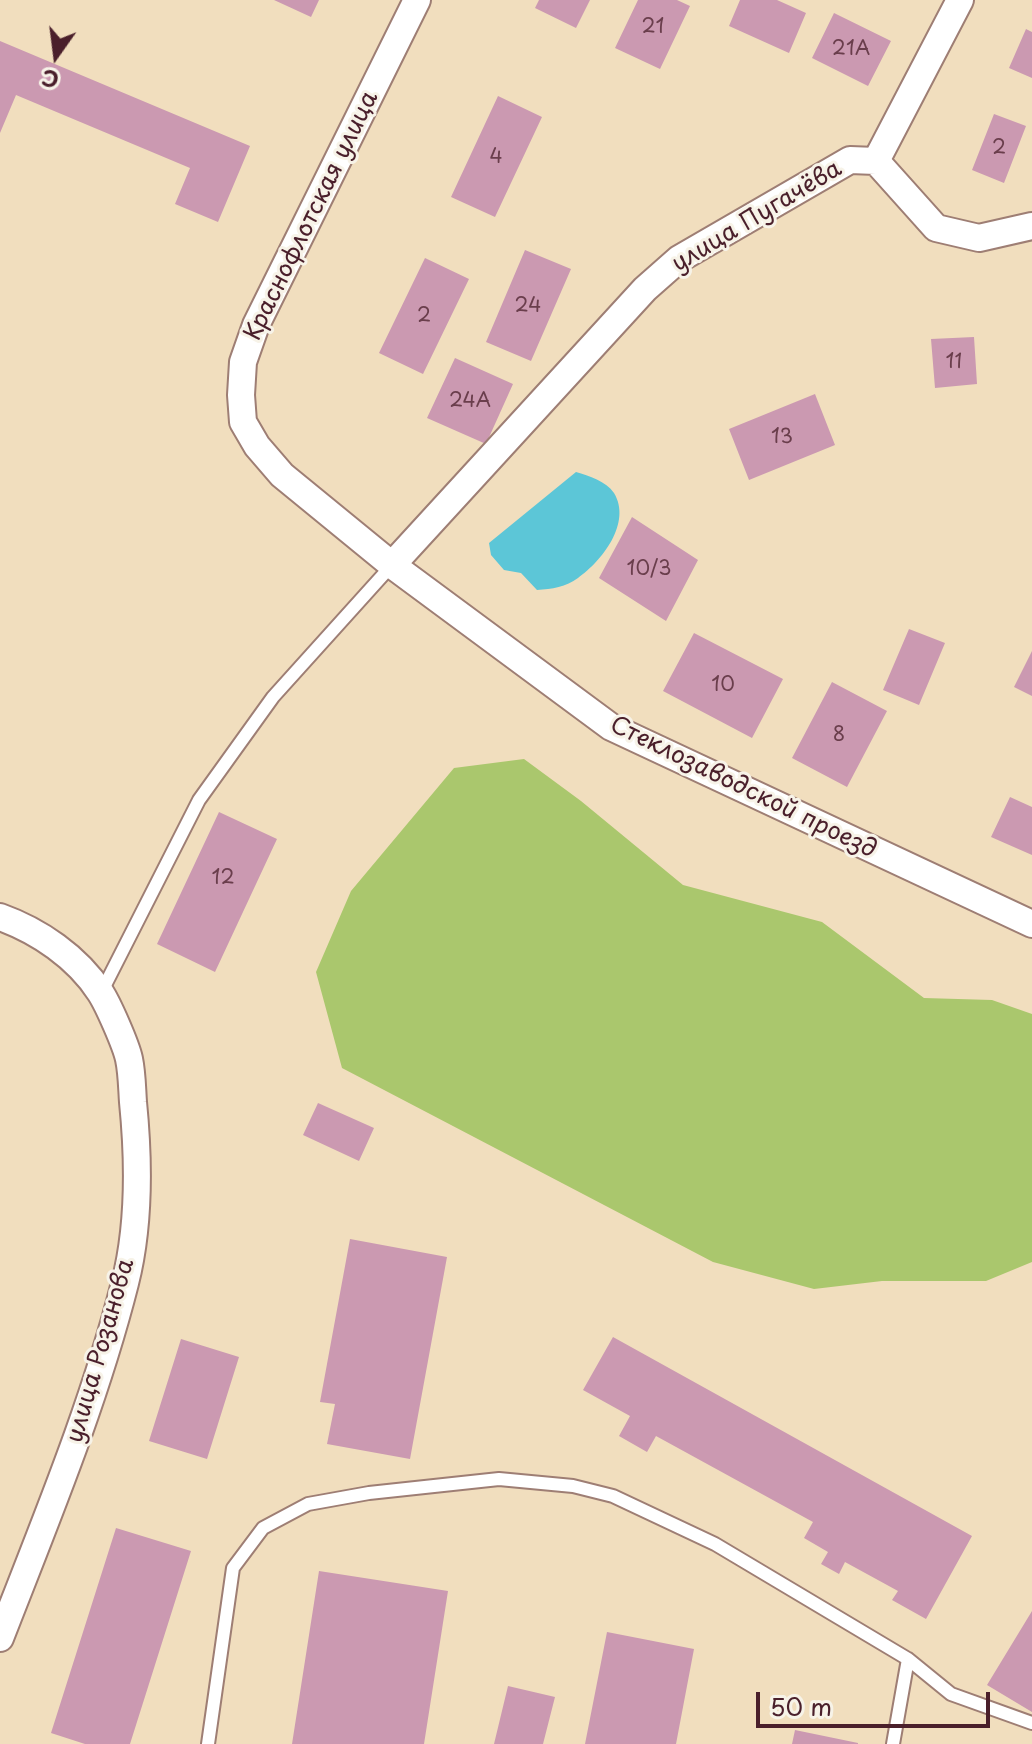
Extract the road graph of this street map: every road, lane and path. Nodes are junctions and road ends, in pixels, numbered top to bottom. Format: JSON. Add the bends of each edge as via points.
{"nodes":[{"id":1,"x":417,"y":0,"type":"edge"},
{"id":2,"x":960,"y":0,"type":"edge"},
{"id":3,"x":876,"y":161,"type":"junction"},
{"id":4,"x":1032,"y":226,"type":"edge"},
{"id":5,"x":282,"y":475,"type":"joint"},
{"id":6,"x":392,"y":565,"type":"junction"},
{"id":7,"x":0,"y":917,"type":"edge"},
{"id":8,"x":1032,"y":924,"type":"edge"},
{"id":9,"x":101,"y":993,"type":"junction"},
{"id":10,"x":0,"y":1638,"type":"edge"},
{"id":11,"x":908,"y":1659,"type":"junction"},
{"id":12,"x":1032,"y":1723,"type":"edge"},
{"id":13,"x":208,"y":1744,"type":"edge"},
{"id":14,"x":893,"y":1744,"type":"edge"}],
"edges":[{"from":1,"to":5,"type":"street","name":"Краснофлотская улица","via":[[256,325],[243,362],[243,422]]},
{"from":2,"to":3,"type":"street","name":"улица Пугачёва"},
{"from":3,"to":4,"type":"street","via":[[936,228],[979,238]]},
{"from":3,"to":6,"type":"street","name":"улица Пугачёва","via":[[850,160],[679,259],[645,289]]},
{"from":5,"to":6,"type":"street","name":"Стеклозаводской проезд"},
{"from":6,"to":8,"type":"street","name":"Стеклозаводской проезд","via":[[611,727]]},
{"from":6,"to":9,"type":"lane","via":[[273,697],[199,800]]},
{"from":7,"to":9,"type":"street","name":"улица Розанова","via":[[26,926],[72,960]]},
{"from":9,"to":10,"type":"street","name":"улица Розанова","via":[[129,1059],[136,1134],[137,1200],[126,1281],[72,1452]]},
{"from":11,"to":12,"type":"lane","via":[[951,1694]]},
{"from":11,"to":13,"type":"lane","via":[[715,1544],[613,1496],[499,1479],[369,1493],[308,1504],[263,1528],[233,1568]]},
{"from":11,"to":14,"type":"lane"}]}
